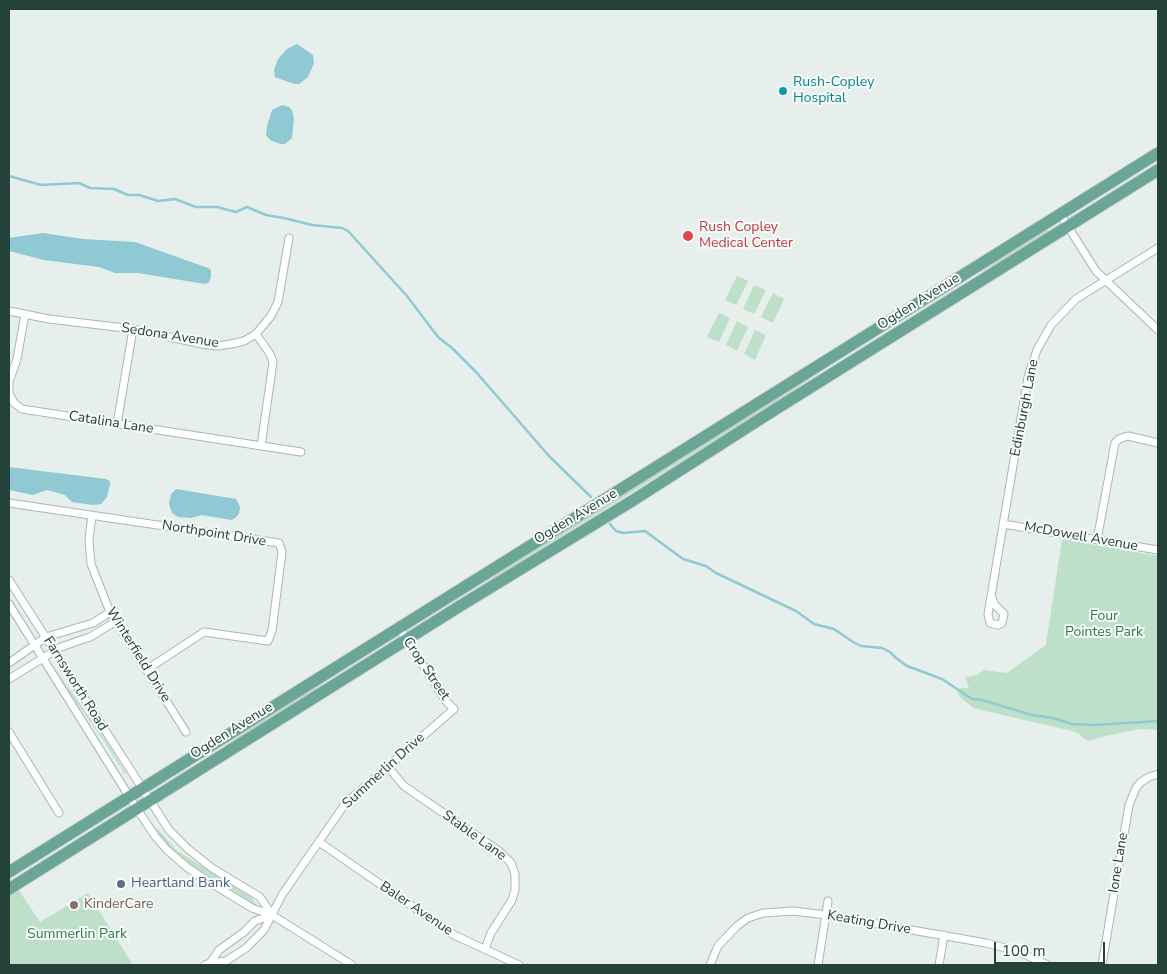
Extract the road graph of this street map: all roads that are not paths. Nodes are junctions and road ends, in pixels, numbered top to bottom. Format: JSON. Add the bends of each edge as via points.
{"nodes":[{"id":1,"x":1158,"y":152,"type":"edge"},
{"id":2,"x":1158,"y":170,"type":"edge"},
{"id":3,"x":1060,"y":214,"type":"junction"},
{"id":4,"x":1068,"y":226,"type":"junction"},
{"id":5,"x":289,"y":238,"type":"dead end"},
{"id":6,"x":1158,"y":248,"type":"edge"},
{"id":7,"x":1106,"y":281,"type":"junction"},
{"id":8,"x":9,"y":311,"type":"edge"},
{"id":9,"x":25,"y":314,"type":"junction"},
{"id":10,"x":132,"y":330,"type":"junction"},
{"id":11,"x":1158,"y":330,"type":"edge"},
{"id":12,"x":256,"y":334,"type":"junction"},
{"id":13,"x":117,"y":424,"type":"junction"},
{"id":14,"x":1158,"y":443,"type":"edge"},
{"id":15,"x":261,"y":446,"type":"junction"},
{"id":16,"x":301,"y":452,"type":"dead end"},
{"id":17,"x":9,"y":503,"type":"edge"},
{"id":18,"x":92,"y":515,"type":"junction"},
{"id":19,"x":1003,"y":524,"type":"junction"},
{"id":20,"x":1097,"y":540,"type":"junction"},
{"id":21,"x":1158,"y":550,"type":"edge"},
{"id":22,"x":9,"y":580,"type":"edge"},
{"id":23,"x":991,"y":596,"type":"dead end"},
{"id":24,"x":9,"y":604,"type":"edge"},
{"id":25,"x":110,"y":612,"type":"junction"},
{"id":26,"x":115,"y":622,"type":"junction"},
{"id":27,"x":399,"y":628,"type":"junction"},
{"id":28,"x":46,"y":638,"type":"junction"},
{"id":29,"x":407,"y":640,"type":"junction"},
{"id":30,"x":34,"y":645,"type":"junction"},
{"id":31,"x":54,"y":652,"type":"junction"},
{"id":32,"x":42,"y":658,"type":"junction"},
{"id":33,"x":9,"y":663,"type":"edge"},
{"id":34,"x":146,"y":670,"type":"junction"},
{"id":35,"x":9,"y":679,"type":"edge"},
{"id":36,"x":454,"y":709,"type":"joint"},
{"id":37,"x":9,"y":732,"type":"edge"},
{"id":38,"x":186,"y":732,"type":"dead end"},
{"id":39,"x":388,"y":767,"type":"junction"},
{"id":40,"x":1158,"y":774,"type":"edge"},
{"id":41,"x":141,"y":788,"type":"junction"},
{"id":42,"x":129,"y":796,"type":"junction"},
{"id":43,"x":149,"y":801,"type":"junction"},
{"id":44,"x":136,"y":809,"type":"junction"},
{"id":45,"x":59,"y":813,"type":"dead end"},
{"id":46,"x":318,"y":842,"type":"junction"},
{"id":47,"x":9,"y":872,"type":"edge"},
{"id":48,"x":9,"y":889,"type":"edge"},
{"id":49,"x":828,"y":902,"type":"dead end"},
{"id":50,"x":272,"y":915,"type":"junction"},
{"id":51,"x":826,"y":915,"type":"junction"},
{"id":52,"x":944,"y":935,"type":"junction"},
{"id":53,"x":486,"y":949,"type":"junction"},
{"id":54,"x":209,"y":964,"type":"edge"},
{"id":55,"x":352,"y":965,"type":"edge"},
{"id":56,"x":519,"y":965,"type":"edge"},
{"id":57,"x":710,"y":965,"type":"edge"},
{"id":58,"x":818,"y":965,"type":"edge"},
{"id":59,"x":939,"y":965,"type":"edge"},
{"id":60,"x":1048,"y":965,"type":"edge"},
{"id":61,"x":1102,"y":965,"type":"edge"}],
"edges":[{"from":1,"to":3,"type":"main road","name":"Ogden Avenue"},
{"from":2,"to":4,"type":"main road","name":"Ogden Avenue"},
{"from":3,"to":4,"type":"street"},
{"from":3,"to":27,"type":"main road","name":"Ogden Avenue"},
{"from":4,"to":7,"type":"street","via":[[1096,271]]},
{"from":4,"to":29,"type":"main road","name":"Ogden Avenue"},
{"from":5,"to":12,"type":"street","name":"Sedona Avenue","via":[[278,302],[272,316]]},
{"from":6,"to":7,"type":"street","name":"Edinburgh Lane"},
{"from":7,"to":11,"type":"street"},
{"from":7,"to":19,"type":"street","name":"Edinburgh Lane","via":[[1076,299],[1063,312],[1037,350],[1028,377]]},
{"from":8,"to":9,"type":"street","name":"Sedona Avenue"},
{"from":9,"to":10,"type":"street","name":"Sedona Avenue"},
{"from":9,"to":13,"type":"street","name":"Catalina Lane","via":[[17,359],[9,382],[14,403],[22,409]]},
{"from":10,"to":12,"type":"street","name":"Sedona Avenue","via":[[217,346],[244,341]]},
{"from":10,"to":13,"type":"street"},
{"from":12,"to":15,"type":"street","via":[[273,362]]},
{"from":13,"to":15,"type":"street","name":"Catalina Lane"},
{"from":14,"to":20,"type":"street","via":[[1128,436],[1115,443]]},
{"from":15,"to":16,"type":"street","name":"Catalina Lane"},
{"from":17,"to":18,"type":"street","name":"Northpoint Drive"},
{"from":18,"to":25,"type":"street","name":"Winterfield Drive","via":[[90,564]]},
{"from":18,"to":34,"type":"street","name":"Northpoint Drive","via":[[279,543],[282,552],[268,641],[204,632]]},
{"from":19,"to":20,"type":"street","name":"McDowell Avenue"},
{"from":19,"to":23,"type":"street","name":"Edinburgh Lane"},
{"from":20,"to":21,"type":"street","name":"McDowell Avenue"},
{"from":22,"to":28,"type":"street","name":"Farnsworth Road"},
{"from":24,"to":30,"type":"street","name":"Farnsworth Road"},
{"from":25,"to":26,"type":"street","name":"Winterfield Drive"},
{"from":25,"to":28,"type":"street","via":[[93,623]]},
{"from":26,"to":31,"type":"street"},
{"from":26,"to":34,"type":"street","name":"Winterfield Drive"},
{"from":27,"to":29,"type":"street","name":"Crop Street"},
{"from":27,"to":41,"type":"main road","name":"Ogden Avenue"},
{"from":28,"to":30,"type":"street"},
{"from":28,"to":31,"type":"street","name":"Farnsworth Road"},
{"from":29,"to":36,"type":"street","name":"Crop Street"},
{"from":29,"to":43,"type":"main road","name":"Ogden Avenue"},
{"from":30,"to":32,"type":"street","name":"Farnsworth Road"},
{"from":30,"to":33,"type":"street"},
{"from":31,"to":32,"type":"street"},
{"from":31,"to":41,"type":"street","name":"Farnsworth Road"},
{"from":32,"to":35,"type":"street"},
{"from":32,"to":42,"type":"street","name":"Farnsworth Road"},
{"from":34,"to":38,"type":"street","name":"Winterfield Drive"},
{"from":36,"to":39,"type":"street","name":"Summerlin Drive"},
{"from":37,"to":45,"type":"street"},
{"from":39,"to":46,"type":"street","name":"Summerlin Drive","via":[[345,804]]},
{"from":39,"to":53,"type":"street","name":"Stable Lane","via":[[404,786],[499,851],[511,863],[515,890],[491,933]]},
{"from":40,"to":61,"type":"street","name":"Ione Lane","via":[[1136,788],[1129,805]]},
{"from":41,"to":42,"type":"main road","name":"Ogden Avenue"},
{"from":41,"to":43,"type":"street","name":"Farnsworth Road"},
{"from":42,"to":44,"type":"street","name":"Farnsworth Road"},
{"from":42,"to":47,"type":"main road","name":"Ogden Avenue"},
{"from":43,"to":44,"type":"main road","name":"Ogden Avenue"},
{"from":43,"to":50,"type":"street","name":"Farnsworth Road","via":[[179,841],[212,868],[260,897]]},
{"from":44,"to":48,"type":"main road","name":"Ogden Avenue"},
{"from":44,"to":50,"type":"street","name":"Farnsworth Road","via":[[155,836],[188,868],[252,908]]},
{"from":46,"to":50,"type":"street","name":"Summerlin Drive"},
{"from":46,"to":53,"type":"street","name":"Baler Avenue","via":[[454,935]]},
{"from":49,"to":51,"type":"street"},
{"from":50,"to":54,"type":"street","name":"Summerlin Drive","via":[[255,920],[219,950]]},
{"from":50,"to":54,"type":"street","name":"Summerlin Drive","via":[[266,927],[246,948],[226,961]]},
{"from":50,"to":55,"type":"street"},
{"from":51,"to":52,"type":"street","name":"Keating Drive"},
{"from":51,"to":57,"type":"street","name":"Keating Drive","via":[[779,911],[748,918],[718,946]]},
{"from":51,"to":58,"type":"street"},
{"from":52,"to":59,"type":"street"},
{"from":52,"to":60,"type":"street","name":"Keating Drive","via":[[1009,948]]},
{"from":53,"to":56,"type":"street","name":"Baler Avenue"}]}
